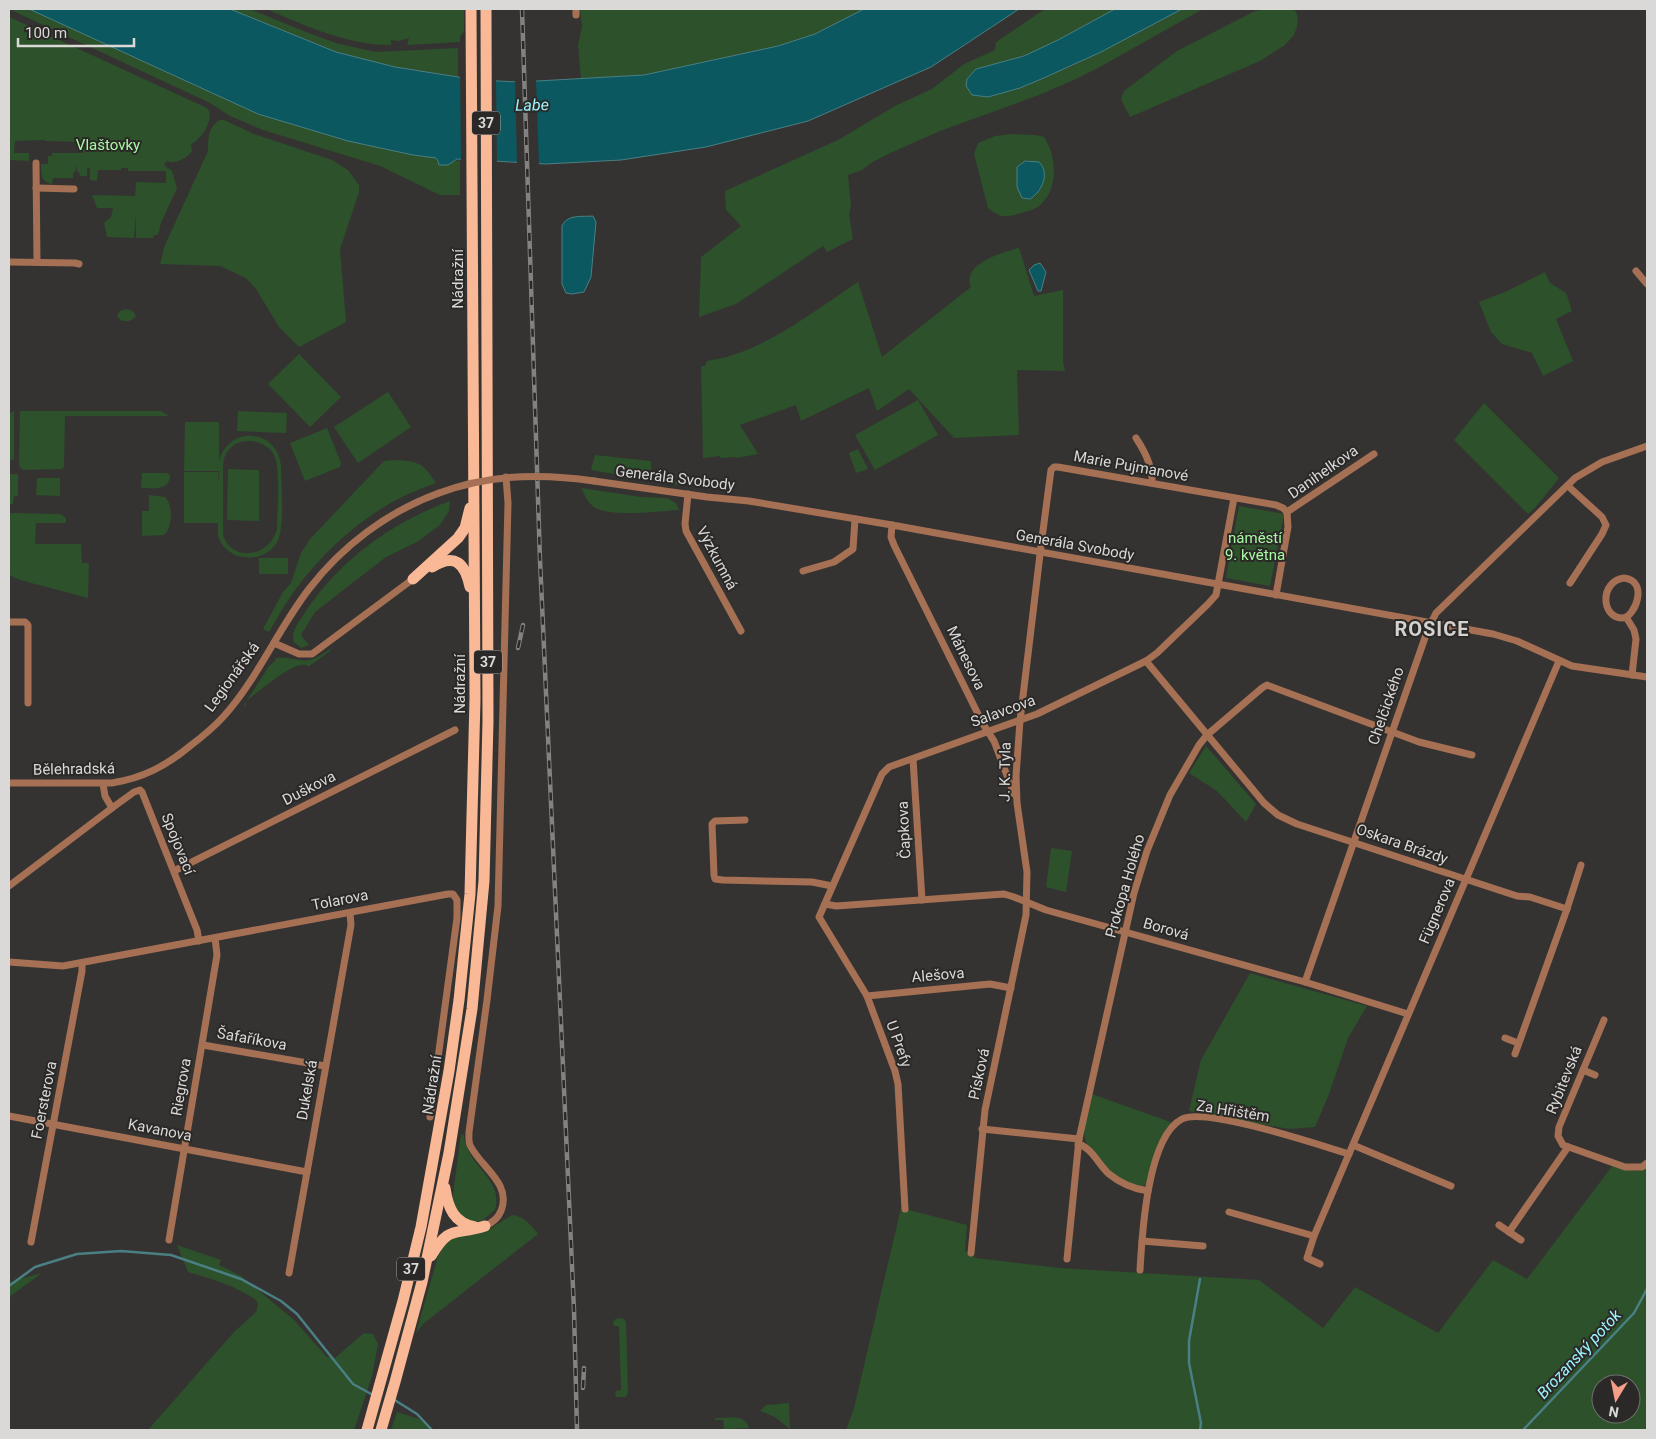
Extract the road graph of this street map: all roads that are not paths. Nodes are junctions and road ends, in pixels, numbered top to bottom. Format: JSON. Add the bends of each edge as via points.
{"nodes":[{"id":1,"x":471,"y":9,"type":"edge"},
{"id":2,"x":486,"y":9,"type":"edge"},
{"id":3,"x":36,"y":163,"type":"dead end"},
{"id":4,"x":36,"y":188,"type":"junction"},
{"id":5,"x":74,"y":189,"type":"dead end"},
{"id":6,"x":9,"y":262,"type":"edge"},
{"id":7,"x":37,"y":262,"type":"junction"},
{"id":8,"x":79,"y":264,"type":"dead end"},
{"id":9,"x":1636,"y":272,"type":"dead end"},
{"id":10,"x":1647,"y":284,"type":"edge"},
{"id":11,"x":1136,"y":438,"type":"dead end"},
{"id":12,"x":1647,"y":446,"type":"edge"},
{"id":13,"x":1374,"y":454,"type":"dead end"},
{"id":14,"x":506,"y":477,"type":"junction"},
{"id":15,"x":1152,"y":483,"type":"junction"},
{"id":16,"x":1568,"y":486,"type":"junction"},
{"id":17,"x":474,"y":487,"type":"junction"},
{"id":18,"x":688,"y":494,"type":"junction"},
{"id":19,"x":1234,"y":498,"type":"junction"},
{"id":20,"x":1287,"y":512,"type":"junction"},
{"id":21,"x":855,"y":519,"type":"junction"},
{"id":22,"x":892,"y":525,"type":"junction"},
{"id":23,"x":1040,"y":552,"type":"junction"},
{"id":24,"x":804,"y":571,"type":"dead end"},
{"id":25,"x":413,"y":579,"type":"junction"},
{"id":26,"x":1570,"y":583,"type":"dead end"},
{"id":27,"x":1219,"y":585,"type":"junction"},
{"id":28,"x":1276,"y":595,"type":"junction"},
{"id":29,"x":474,"y":606,"type":"junction"},
{"id":30,"x":1626,"y":617,"type":"junction"},
{"id":31,"x":9,"y":622,"type":"edge"},
{"id":32,"x":1430,"y":623,"type":"junction"},
{"id":33,"x":741,"y":631,"type":"dead end"},
{"id":34,"x":274,"y":643,"type":"junction"},
{"id":35,"x":1146,"y":661,"type":"junction"},
{"id":36,"x":1558,"y":661,"type":"junction"},
{"id":37,"x":1632,"y":675,"type":"junction"},
{"id":38,"x":1647,"y":677,"type":"edge"},
{"id":39,"x":28,"y":703,"type":"dead end"},
{"id":40,"x":1020,"y":721,"type":"junction"},
{"id":41,"x":455,"y":730,"type":"dead end"},
{"id":42,"x":988,"y":732,"type":"junction"},
{"id":43,"x":1392,"y":732,"type":"junction"},
{"id":44,"x":1207,"y":735,"type":"junction"},
{"id":45,"x":1472,"y":755,"type":"dead end"},
{"id":46,"x":913,"y":759,"type":"junction"},
{"id":47,"x":138,"y":777,"type":"joint"},
{"id":48,"x":9,"y":783,"type":"edge"},
{"id":49,"x":103,"y":784,"type":"junction"},
{"id":50,"x":1017,"y":803,"type":"junction"},
{"id":51,"x":112,"y":808,"type":"junction"},
{"id":52,"x":745,"y":820,"type":"dead end"},
{"id":53,"x":1353,"y":843,"type":"junction"},
{"id":54,"x":1581,"y":865,"type":"dead end"},
{"id":55,"x":174,"y":871,"type":"junction"},
{"id":56,"x":1466,"y":880,"type":"junction"},
{"id":57,"x":9,"y":886,"type":"edge"},
{"id":58,"x":832,"y":886,"type":"junction"},
{"id":59,"x":922,"y":900,"type":"junction"},
{"id":60,"x":1027,"y":902,"type":"junction"},
{"id":61,"x":825,"y":904,"type":"junction"},
{"id":62,"x":1567,"y":909,"type":"junction"},
{"id":63,"x":350,"y":913,"type":"junction"},
{"id":64,"x":1125,"y":932,"type":"junction"},
{"id":65,"x":215,"y":938,"type":"junction"},
{"id":66,"x":199,"y":941,"type":"junction"},
{"id":67,"x":9,"y":962,"type":"edge"},
{"id":68,"x":82,"y":963,"type":"junction"},
{"id":69,"x":1304,"y":982,"type":"junction"},
{"id":70,"x":1011,"y":988,"type":"junction"},
{"id":71,"x":867,"y":996,"type":"junction"},
{"id":72,"x":1408,"y":1014,"type":"junction"},
{"id":73,"x":1604,"y":1020,"type":"dead end"},
{"id":74,"x":1505,"y":1038,"type":"dead end"},
{"id":75,"x":1518,"y":1043,"type":"junction"},
{"id":76,"x":202,"y":1044,"type":"junction"},
{"id":77,"x":1515,"y":1054,"type":"dead end"},
{"id":78,"x":326,"y":1066,"type":"junction"},
{"id":79,"x":1583,"y":1070,"type":"junction"},
{"id":80,"x":1595,"y":1075,"type":"dead end"},
{"id":81,"x":9,"y":1116,"type":"edge"},
{"id":82,"x":430,"y":1117,"type":"dead end"},
{"id":83,"x":54,"y":1124,"type":"junction"},
{"id":84,"x":982,"y":1129,"type":"junction"},
{"id":85,"x":1078,"y":1142,"type":"junction"},
{"id":86,"x":1353,"y":1145,"type":"junction"},
{"id":87,"x":1568,"y":1146,"type":"junction"},
{"id":88,"x":185,"y":1149,"type":"junction"},
{"id":89,"x":1349,"y":1154,"type":"junction"},
{"id":90,"x":1647,"y":1163,"type":"edge"},
{"id":91,"x":307,"y":1172,"type":"junction"},
{"id":92,"x":444,"y":1180,"type":"junction"},
{"id":93,"x":1451,"y":1186,"type":"dead end"},
{"id":94,"x":1148,"y":1191,"type":"junction"},
{"id":95,"x":905,"y":1209,"type":"dead end"},
{"id":96,"x":1229,"y":1212,"type":"dead end"},
{"id":97,"x":1499,"y":1225,"type":"dead end"},
{"id":98,"x":485,"y":1226,"type":"junction"},
{"id":99,"x":1509,"y":1232,"type":"junction"},
{"id":100,"x":1314,"y":1236,"type":"junction"},
{"id":101,"x":169,"y":1240,"type":"dead end"},
{"id":102,"x":1521,"y":1240,"type":"dead end"},
{"id":103,"x":1142,"y":1241,"type":"junction"},
{"id":104,"x":31,"y":1242,"type":"dead end"},
{"id":105,"x":1203,"y":1246,"type":"dead end"},
{"id":106,"x":971,"y":1253,"type":"dead end"},
{"id":107,"x":1067,"y":1259,"type":"dead end"},
{"id":108,"x":1320,"y":1264,"type":"dead end"},
{"id":109,"x":425,"y":1266,"type":"junction"},
{"id":110,"x":1140,"y":1270,"type":"dead end"},
{"id":111,"x":289,"y":1273,"type":"dead end"},
{"id":112,"x":367,"y":1430,"type":"edge"},
{"id":113,"x":381,"y":1430,"type":"edge"}],
"edges":[{"from":1,"to":17,"type":"main road","name":"Nádražní","number":"37"},
{"from":2,"to":92,"type":"main road","name":"Nádražní","number":"37","via":[[488,721],[484,881],[472,1009]]},
{"from":3,"to":4,"type":"street"},
{"from":4,"to":5,"type":"street"},
{"from":4,"to":7,"type":"street"},
{"from":6,"to":7,"type":"street"},
{"from":7,"to":8,"type":"street"},
{"from":9,"to":10,"type":"street"},
{"from":11,"to":15,"type":"street","via":[[1152,474]]},
{"from":12,"to":16,"type":"street","name":"Chelčického","via":[[1594,466]]},
{"from":13,"to":20,"type":"street","name":"Danihelkova"},
{"from":14,"to":18,"type":"street","name":"Generála Svobody","bridge":true,"via":[[551,476]]},
{"from":14,"to":34,"type":"street","name":"Legionářská","bridge":true,"via":[[463,485],[418,501],[362,536],[308,589]]},
{"from":14,"to":98,"type":"street","via":[[498,906],[469,1132],[471,1148],[503,1193],[500,1213]]},
{"from":15,"to":19,"type":"street","name":"Marie Pujmanové"},
{"from":15,"to":23,"type":"street","name":"Marie Pujmanové","via":[[1054,467]]},
{"from":16,"to":26,"type":"street","via":[[1602,517],[1606,525]]},
{"from":16,"to":32,"type":"street","name":"Chelčického","via":[[1436,613]]},
{"from":17,"to":25,"type":"main road","via":[[462,533]]},
{"from":17,"to":29,"type":"main road","name":"Nádražní","number":"37"},
{"from":18,"to":21,"type":"street","name":"Generála Svobody"},
{"from":18,"to":33,"type":"street","name":"Výzkumná","via":[[686,531]]},
{"from":19,"to":20,"type":"street","name":"Marie Pujmanové","via":[[1276,506]]},
{"from":19,"to":27,"type":"street"},
{"from":20,"to":28,"type":"street","via":[[1288,527]]},
{"from":21,"to":22,"type":"street","name":"Generála Svobody"},
{"from":21,"to":24,"type":"street","via":[[854,549],[834,562]]},
{"from":22,"to":23,"type":"street","name":"Generála Svobody"},
{"from":22,"to":42,"type":"street","name":"Mánesova","via":[[894,545]]},
{"from":23,"to":27,"type":"street","name":"Generála Svobody"},
{"from":23,"to":40,"type":"street","name":"J. K. Tyla"},
{"from":25,"to":29,"type":"main road","via":[[444,561],[458,562],[467,572]]},
{"from":25,"to":34,"type":"street","name":"Legionářská","via":[[312,654],[299,654]]},
{"from":27,"to":28,"type":"street","name":"Generála Svobody"},
{"from":27,"to":35,"type":"street","name":"Salavcova","via":[[1212,601]]},
{"from":28,"to":32,"type":"street","name":"Generála Svobody"},
{"from":29,"to":112,"type":"main road","name":"Nádražní","number":"37","via":[[470,894],[459,1000],[434,1159],[414,1257]]},
{"from":30,"to":30,"type":"street","via":[[1638,599],[1638,592],[1634,582],[1624,578],[1612,584],[1606,600],[1613,614]]},
{"from":30,"to":37,"type":"street","via":[[1636,639]]},
{"from":31,"to":39,"type":"street","via":[[28,625]]},
{"from":32,"to":36,"type":"street","name":"Generála Svobody","via":[[1503,636]]},
{"from":32,"to":43,"type":"street","name":"Chelčického"},
{"from":34,"to":47,"type":"street","name":"Legionářská","via":[[231,707],[212,728],[172,760]]},
{"from":35,"to":40,"type":"street","name":"Salavcova"},
{"from":35,"to":44,"type":"street","name":"Oskara Brázdy"},
{"from":36,"to":37,"type":"street","name":"Generála Svobody","via":[[1577,668]]},
{"from":36,"to":56,"type":"street","name":"Fügnerova"},
{"from":37,"to":38,"type":"street","name":"Generála Svobody"},
{"from":40,"to":42,"type":"street","name":"Salavcova"},
{"from":40,"to":50,"type":"street","name":"J. K. Tyla"},
{"from":41,"to":55,"type":"street","name":"Duškova"},
{"from":42,"to":46,"type":"street","name":"Salavcova"},
{"from":42,"to":50,"type":"street","name":"Mánesova"},
{"from":43,"to":44,"type":"street","name":"Prokopa Holého","via":[[1267,685]]},
{"from":43,"to":45,"type":"street","name":"Prokopa Holého"},
{"from":43,"to":53,"type":"street","name":"Chelčického"},
{"from":44,"to":53,"type":"street","name":"Oskara Brázdy","via":[[1278,816]]},
{"from":44,"to":64,"type":"street","name":"Prokopa Holého","via":[[1188,762],[1164,809],[1140,871]]},
{"from":46,"to":58,"type":"street","name":"Salavcova","via":[[890,767],[882,774]]},
{"from":46,"to":59,"type":"street","name":"Čapkova"},
{"from":47,"to":49,"type":"street","name":"Bělehradská"},
{"from":48,"to":49,"type":"street","name":"Bělehradská"},
{"from":49,"to":51,"type":"street","via":[[104,796]]},
{"from":50,"to":60,"type":"street","name":"J. K. Tyla","via":[[1027,872]]},
{"from":51,"to":55,"type":"street","name":"Spojovací","via":[[134,792],[142,792]]},
{"from":51,"to":57,"type":"street"},
{"from":52,"to":58,"type":"street","via":[[715,821],[712,824],[715,878],[812,882]]},
{"from":53,"to":56,"type":"street","name":"Oskara Brázdy"},
{"from":53,"to":69,"type":"street","name":"Chelčického"},
{"from":54,"to":62,"type":"street"},
{"from":55,"to":66,"type":"street","name":"Spojovací"},
{"from":56,"to":62,"type":"street","name":"Oskara Brázdy"},
{"from":56,"to":72,"type":"street","name":"Fügnerova"},
{"from":58,"to":61,"type":"street","name":"Salavcova"},
{"from":59,"to":60,"type":"street","name":"Borová","via":[[999,894]]},
{"from":59,"to":61,"type":"street","name":"Borová"},
{"from":60,"to":64,"type":"street","name":"Borová"},
{"from":60,"to":70,"type":"street","name":"Písková"},
{"from":61,"to":71,"type":"street","name":"U Prefy","via":[[820,919]]},
{"from":62,"to":75,"type":"street"},
{"from":63,"to":65,"type":"street","name":"Tolarova"},
{"from":63,"to":78,"type":"street","name":"Dukelská","via":[[351,925]]},
{"from":63,"to":82,"type":"street","name":"Tolarova","via":[[448,894],[456,898],[457,918]]},
{"from":64,"to":69,"type":"street","name":"Borová"},
{"from":64,"to":85,"type":"street","name":"Prokopa Holého"},
{"from":65,"to":66,"type":"street","name":"Tolarova"},
{"from":65,"to":76,"type":"street","name":"Riegrova","via":[[217,955]]},
{"from":66,"to":68,"type":"street","name":"Tolarova"},
{"from":67,"to":68,"type":"street","name":"Tolarova","via":[[56,967]]},
{"from":68,"to":83,"type":"street","name":"Foersterova"},
{"from":69,"to":72,"type":"street","name":"Borová"},
{"from":70,"to":71,"type":"street","name":"Alešova","via":[[990,984]]},
{"from":70,"to":84,"type":"street","name":"Písková"},
{"from":71,"to":95,"type":"street","name":"U Prefy","via":[[897,1077]]},
{"from":72,"to":86,"type":"street","name":"Fügnerova"},
{"from":73,"to":79,"type":"street","name":"Rybitevská"},
{"from":74,"to":75,"type":"street"},
{"from":75,"to":77,"type":"street"},
{"from":76,"to":78,"type":"street","name":"Šafaříkova"},
{"from":76,"to":88,"type":"street","name":"Riegrova"},
{"from":78,"to":91,"type":"street","name":"Dukelská"},
{"from":79,"to":80,"type":"street"},
{"from":79,"to":87,"type":"street","name":"Rybitevská","via":[[1558,1131],[1563,1145]]},
{"from":81,"to":83,"type":"street","name":"Kavanova"},
{"from":83,"to":88,"type":"street","name":"Kavanova"},
{"from":83,"to":104,"type":"street","name":"Foersterova"},
{"from":84,"to":85,"type":"street"},
{"from":84,"to":106,"type":"street","name":"Písková"},
{"from":85,"to":94,"type":"street","via":[[1114,1178]]},
{"from":85,"to":107,"type":"street","name":"Prokopa Holého"},
{"from":86,"to":89,"type":"street","name":"Fügnerova"},
{"from":86,"to":93,"type":"street"},
{"from":87,"to":90,"type":"street","via":[[1625,1167],[1642,1167]]},
{"from":87,"to":99,"type":"street"},
{"from":88,"to":91,"type":"street","name":"Kavanova"},
{"from":88,"to":101,"type":"street","name":"Riegrova"},
{"from":89,"to":94,"type":"street","name":"Za Hřištěm","via":[[1270,1130],[1188,1117],[1175,1124],[1161,1144]]},
{"from":89,"to":100,"type":"street","name":"Fügnerova"},
{"from":91,"to":111,"type":"street","name":"Dukelská"},
{"from":92,"to":98,"type":"main road","via":[[448,1204],[455,1217],[467,1224]]},
{"from":92,"to":109,"type":"main road","number":"37"},
{"from":94,"to":103,"type":"street","name":"Za Hřištěm"},
{"from":96,"to":100,"type":"street"},
{"from":97,"to":99,"type":"street"},
{"from":98,"to":109,"type":"main road","via":[[455,1231],[446,1236]]},
{"from":99,"to":102,"type":"street"},
{"from":100,"to":108,"type":"street","name":"Fügnerova","via":[[1307,1258]]},
{"from":103,"to":105,"type":"street"},
{"from":103,"to":110,"type":"street","name":"Za Hřištěm"},
{"from":109,"to":113,"type":"main road","number":"37"}]}
